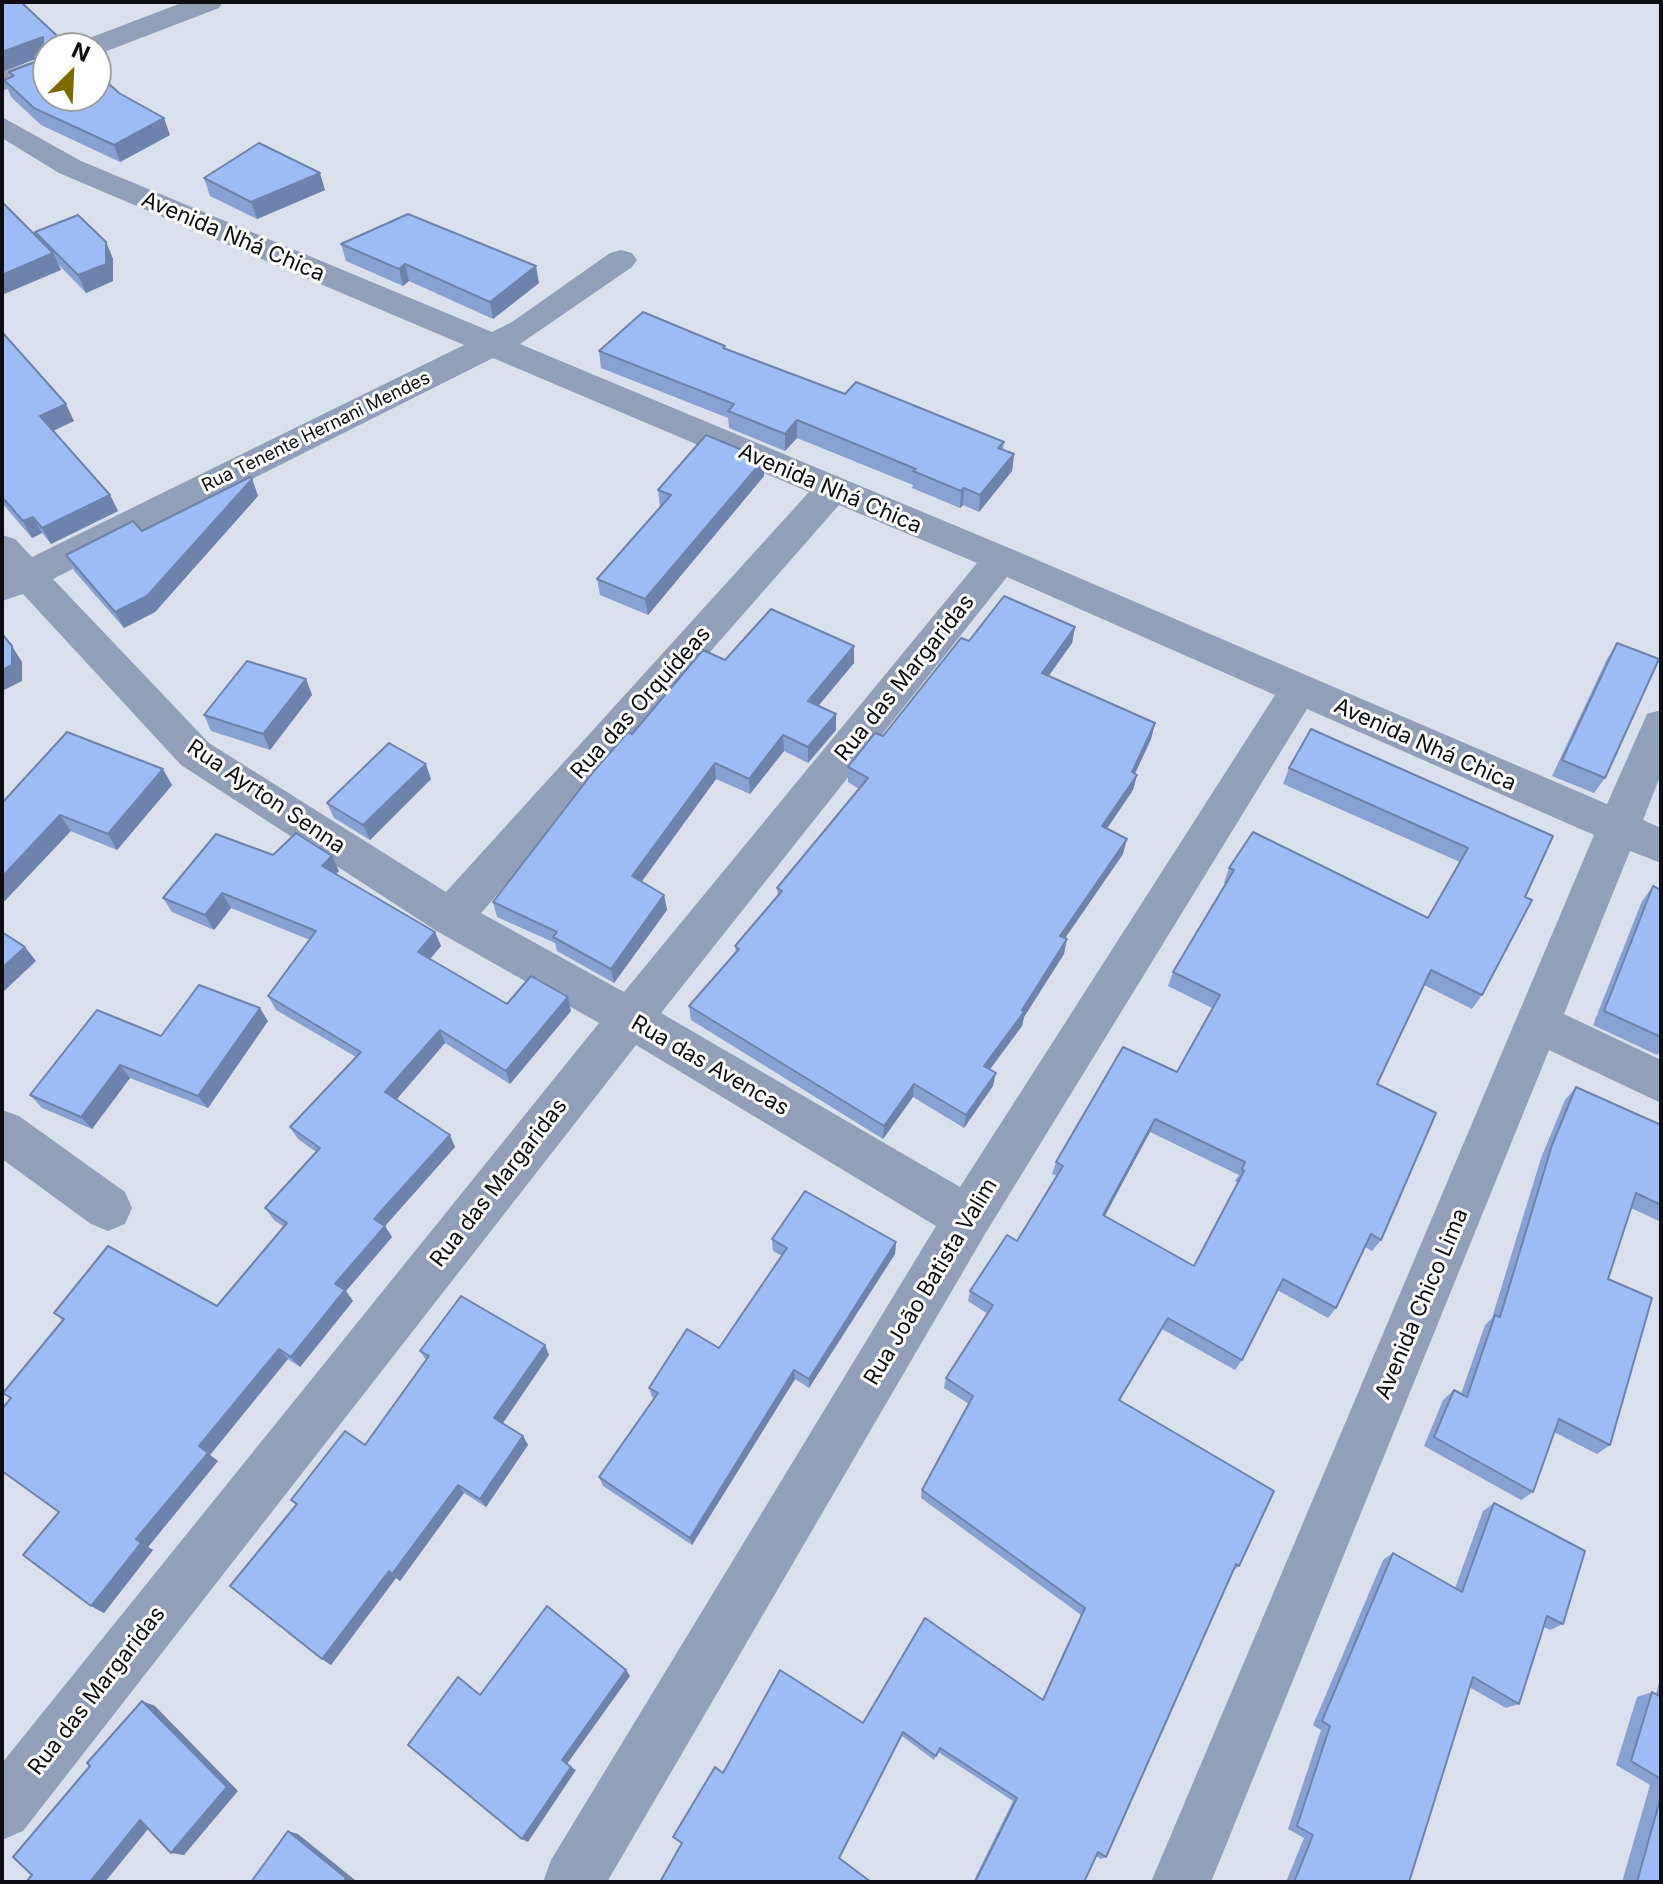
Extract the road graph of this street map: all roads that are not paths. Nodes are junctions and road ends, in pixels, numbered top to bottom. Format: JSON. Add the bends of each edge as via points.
{"nodes":[{"id":1,"x":209,"y":2,"type":"edge"},
{"id":2,"x":112,"y":39,"type":"edge"},
{"id":3,"x":32,"y":70,"type":"edge"},
{"id":4,"x":2,"y":82,"type":"edge"},
{"id":5,"x":2,"y":126,"type":"edge"},
{"id":6,"x":621,"y":260,"type":"dead end"},
{"id":7,"x":489,"y":346,"type":"junction"},
{"id":8,"x":832,"y":490,"type":"junction"},
{"id":9,"x":1001,"y":559,"type":"junction"},
{"id":10,"x":10,"y":571,"type":"edge"},
{"id":11,"x":1299,"y":689,"type":"junction"},
{"id":12,"x":1661,"y":725,"type":"edge"},
{"id":13,"x":1640,"y":838,"type":"edge"},
{"id":14,"x":450,"y":917,"type":"junction"},
{"id":15,"x":630,"y":1018,"type":"junction"},
{"id":16,"x":1539,"y":1024,"type":"junction"},
{"id":17,"x":1661,"y":1082,"type":"edge"},
{"id":18,"x":2,"y":1131,"type":"edge"},
{"id":19,"x":108,"y":1208,"type":"dead end"},
{"id":20,"x":968,"y":1218,"type":"junction"},
{"id":21,"x":2,"y":1810,"type":"edge"},
{"id":22,"x":573,"y":1882,"type":"edge"},
{"id":23,"x":1181,"y":1882,"type":"edge"}],
"edges":[{"from":1,"to":2,"type":"street"},
{"from":3,"to":4,"type":"street"},
{"from":5,"to":7,"type":"street","name":"Avenida Nhá Chica","via":[[70,167]]},
{"from":6,"to":7,"type":"street","name":"Rua Tenente Hernani Mendes","via":[[524,329]]},
{"from":7,"to":8,"type":"street","name":"Avenida Nhá Chica"},
{"from":7,"to":10,"type":"street","name":"Rua Tenente Hernani Mendes"},
{"from":8,"to":9,"type":"street","name":"Avenida Nhá Chica"},
{"from":8,"to":14,"type":"street","name":"Rua das Orquídeas"},
{"from":9,"to":11,"type":"street","name":"Avenida Nhá Chica"},
{"from":9,"to":15,"type":"street","name":"Rua das Margaridas"},
{"from":10,"to":14,"type":"street","name":"Rua Ayrton Senna","via":[[195,754]]},
{"from":11,"to":13,"type":"street","name":"Avenida Nhá Chica"},
{"from":11,"to":20,"type":"street","name":"Rua João Batista Valim"},
{"from":12,"to":13,"type":"street","name":"Avenida Chico Lima"},
{"from":13,"to":16,"type":"street","name":"Avenida Chico Lima"},
{"from":14,"to":15,"type":"street","name":"Rua das Avencas"},
{"from":15,"to":20,"type":"street","name":"Rua das Avencas"},
{"from":15,"to":21,"type":"street","name":"Rua das Margaridas"},
{"from":16,"to":17,"type":"street"},
{"from":16,"to":23,"type":"street","name":"Avenida Chico Lima"},
{"from":18,"to":19,"type":"street"},
{"from":20,"to":22,"type":"street","name":"Rua João Batista Valim"}]}
